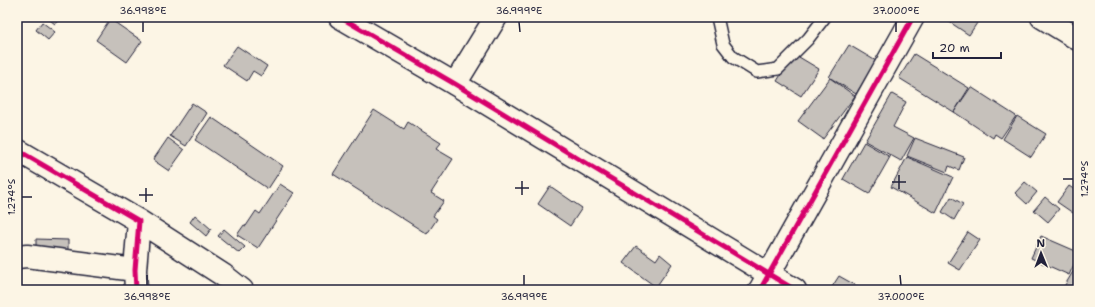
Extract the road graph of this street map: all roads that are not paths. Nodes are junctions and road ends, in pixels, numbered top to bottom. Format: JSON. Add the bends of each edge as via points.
{"nodes":[{"id":1,"x":340,"y":17,"type":"edge"},
{"id":2,"x":496,"y":17,"type":"edge"},
{"id":3,"x":717,"y":17,"type":"edge"},
{"id":4,"x":825,"y":17,"type":"edge"},
{"id":5,"x":913,"y":17,"type":"edge"},
{"id":6,"x":1042,"y":17,"type":"edge"},
{"id":7,"x":1078,"y":39,"type":"edge"},
{"id":8,"x":455,"y":84,"type":"junction"},
{"id":9,"x":17,"y":150,"type":"edge"},
{"id":10,"x":139,"y":221,"type":"junction"},
{"id":11,"x":17,"y":257,"type":"edge"},
{"id":12,"x":136,"y":280,"type":"edge"},
{"id":13,"x":764,"y":282,"type":"edge"},
{"id":14,"x":242,"y":290,"type":"edge"},
{"id":15,"x":795,"y":290,"type":"edge"}],
"edges":[{"from":1,"to":8,"type":"main road"},
{"from":2,"to":8,"type":"main road"},
{"from":3,"to":4,"type":"lane","via":[[723,44],[733,57],[757,72],[778,69],[808,39]]},
{"from":5,"to":13,"type":"main road"},
{"from":6,"to":7,"type":"main road"},
{"from":8,"to":13,"type":"main road"},
{"from":9,"to":10,"type":"main road"},
{"from":10,"to":12,"type":"main road"},
{"from":10,"to":14,"type":"main road"},
{"from":11,"to":12,"type":"main road","via":[[27,256]]},
{"from":13,"to":15,"type":"main road"}]}
